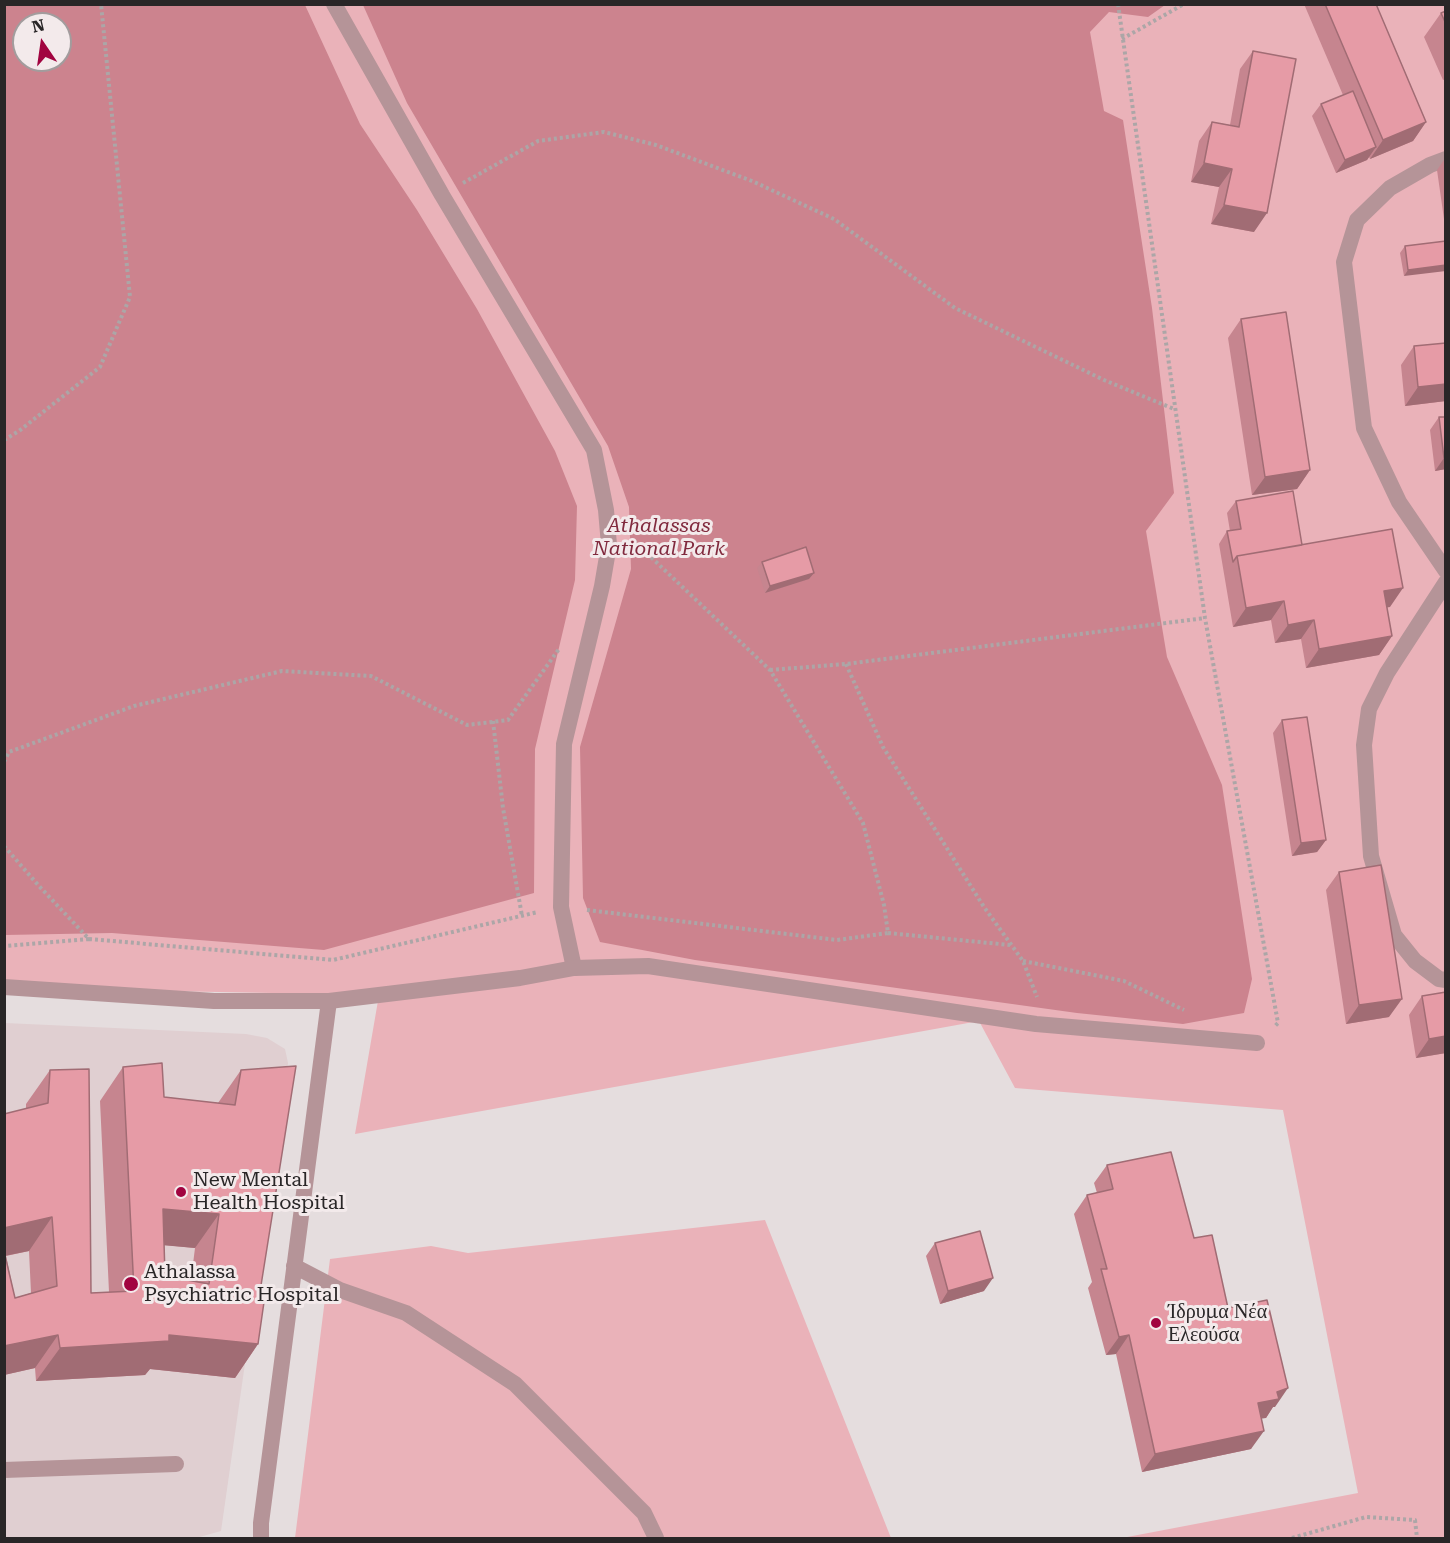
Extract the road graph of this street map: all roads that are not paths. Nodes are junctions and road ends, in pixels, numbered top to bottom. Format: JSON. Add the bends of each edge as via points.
{"nodes":[{"id":1,"x":334,"y":4,"type":"edge"},
{"id":2,"x":1446,"y":159,"type":"edge"},
{"id":3,"x":1446,"y":571,"type":"edge"},
{"id":4,"x":1446,"y":582,"type":"edge"},
{"id":5,"x":574,"y":968,"type":"junction"},
{"id":6,"x":1446,"y":980,"type":"edge"},
{"id":7,"x":4,"y":987,"type":"edge"},
{"id":8,"x":329,"y":1001,"type":"junction"},
{"id":9,"x":1257,"y":1043,"type":"road end"},
{"id":10,"x":294,"y":1266,"type":"junction"},
{"id":11,"x":176,"y":1464,"type":"dead end"},
{"id":12,"x":4,"y":1470,"type":"edge"},
{"id":13,"x":261,"y":1539,"type":"edge"},
{"id":14,"x":656,"y":1539,"type":"edge"}],
"edges":[{"from":1,"to":5,"type":"street","via":[[594,450],[609,545],[564,744],[561,907]]},
{"from":2,"to":3,"type":"street","via":[[1390,188],[1357,220],[1344,262],[1364,428],[1399,502]]},
{"from":4,"to":6,"type":"street","via":[[1387,673],[1370,709],[1364,745],[1371,856],[1394,935],[1415,961]]},
{"from":5,"to":8,"type":"street"},
{"from":5,"to":9,"type":"street","via":[[648,966],[1036,1024]]},
{"from":7,"to":8,"type":"street","via":[[214,1001]]},
{"from":8,"to":10,"type":"street"},
{"from":10,"to":13,"type":"street"},
{"from":10,"to":14,"type":"street","via":[[340,1290],[406,1313],[514,1384],[644,1513]]},
{"from":11,"to":12,"type":"street"}]}
